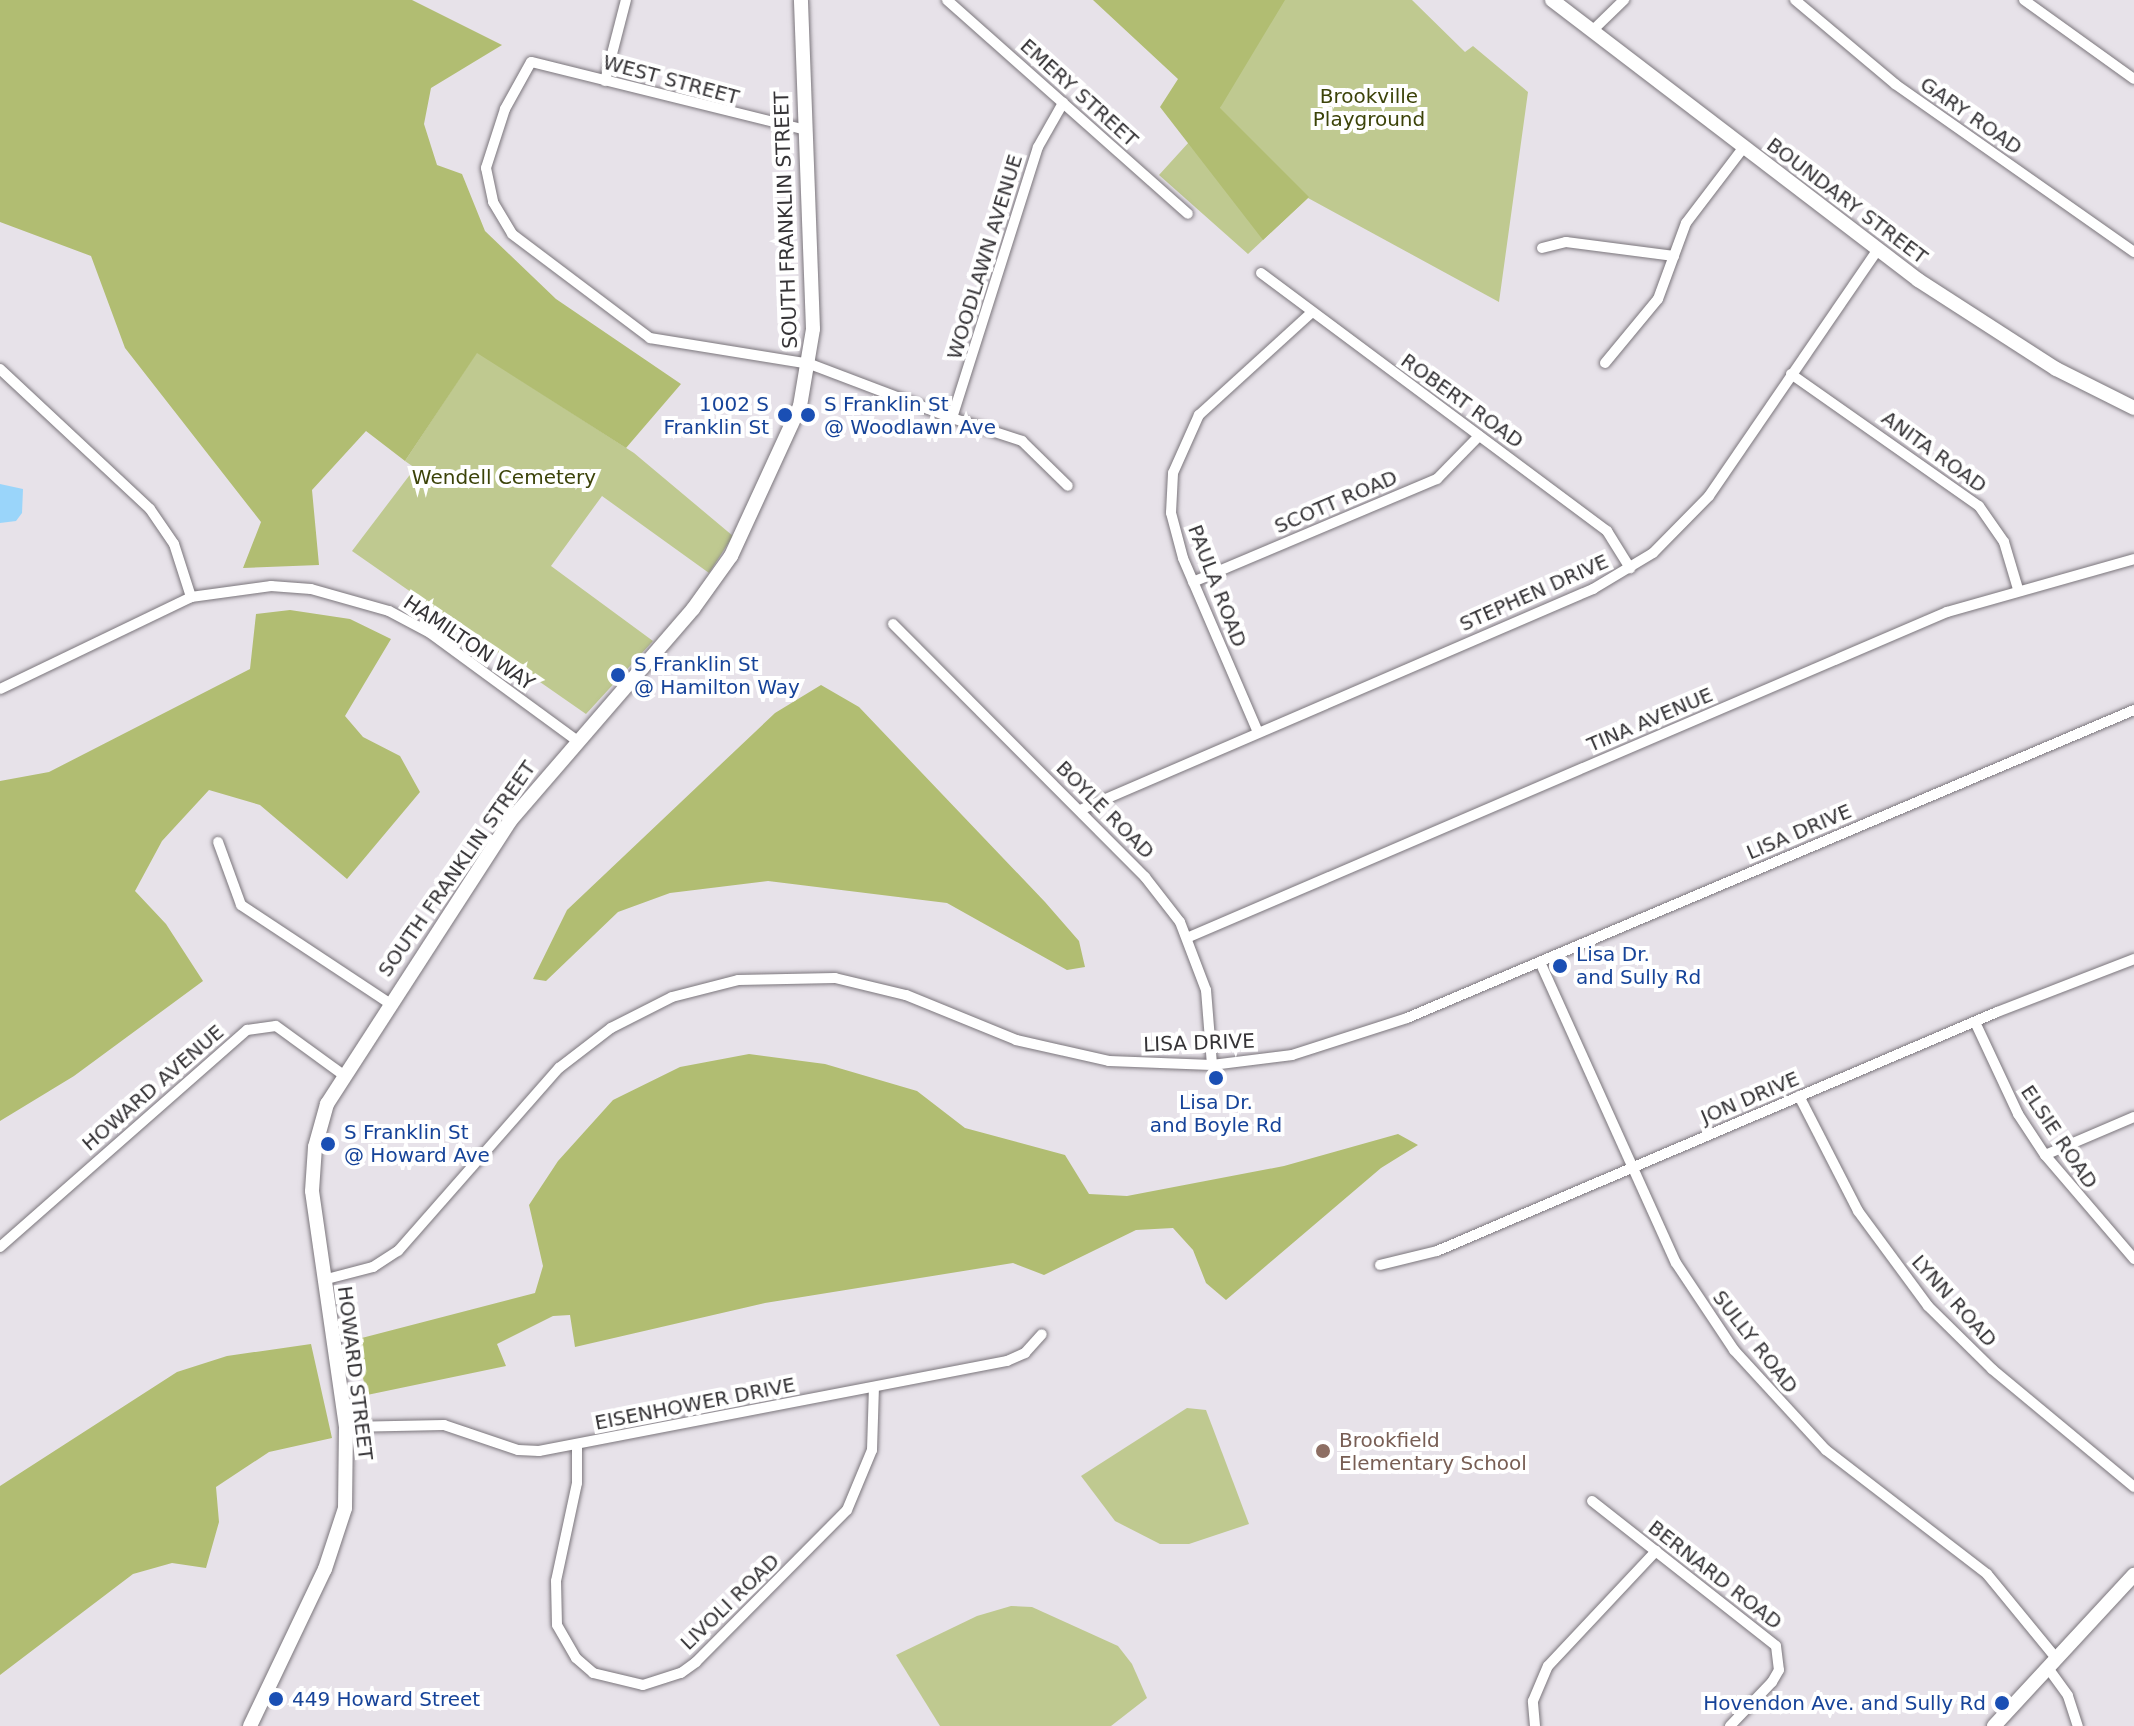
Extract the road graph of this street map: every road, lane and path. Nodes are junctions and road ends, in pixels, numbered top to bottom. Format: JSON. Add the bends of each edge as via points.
{"nodes":[{"id":1,"x":626,"y":0,"type":"edge"},
{"id":2,"x":801,"y":0,"type":"edge"},
{"id":3,"x":947,"y":0,"type":"edge"},
{"id":4,"x":1552,"y":0,"type":"edge"},
{"id":5,"x":1624,"y":0,"type":"edge"},
{"id":6,"x":1795,"y":0,"type":"edge"},
{"id":7,"x":2024,"y":0,"type":"edge"},
{"id":8,"x":1592,"y":31,"type":"junction"},
{"id":9,"x":2134,"y":79,"type":"edge"},
{"id":10,"x":605,"y":81,"type":"junction"},
{"id":11,"x":1063,"y":103,"type":"junction"},
{"id":12,"x":802,"y":129,"type":"junction"},
{"id":13,"x":1744,"y":147,"type":"junction"},
{"id":14,"x":1188,"y":214,"type":"dead end"},
{"id":15,"x":1542,"y":248,"type":"dead end"},
{"id":16,"x":1877,"y":251,"type":"junction"},
{"id":17,"x":2134,"y":252,"type":"edge"},
{"id":18,"x":1674,"y":256,"type":"junction"},
{"id":19,"x":1261,"y":273,"type":"dead end"},
{"id":20,"x":1312,"y":312,"type":"junction"},
{"id":21,"x":1605,"y":363,"type":"dead end"},
{"id":22,"x":810,"y":364,"type":"junction"},
{"id":23,"x":0,"y":369,"type":"edge"},
{"id":24,"x":1791,"y":374,"type":"junction"},
{"id":25,"x":2134,"y":408,"type":"edge"},
{"id":26,"x":952,"y":418,"type":"junction"},
{"id":27,"x":1479,"y":436,"type":"junction"},
{"id":28,"x":1068,"y":486,"type":"dead end"},
{"id":29,"x":2134,"y":559,"type":"edge"},
{"id":30,"x":1630,"y":568,"type":"junction"},
{"id":31,"x":1193,"y":582,"type":"junction"},
{"id":32,"x":2018,"y":589,"type":"junction"},
{"id":33,"x":191,"y":597,"type":"junction"},
{"id":34,"x":893,"y":624,"type":"dead end"},
{"id":35,"x":0,"y":689,"type":"edge"},
{"id":36,"x":2134,"y":710,"type":"edge"},
{"id":37,"x":1257,"y":730,"type":"junction"},
{"id":38,"x":576,"y":740,"type":"junction"},
{"id":39,"x":1080,"y":810,"type":"junction"},
{"id":40,"x":218,"y":842,"type":"dead end"},
{"id":41,"x":1189,"y":937,"type":"junction"},
{"id":42,"x":2134,"y":959,"type":"edge"},
{"id":43,"x":1540,"y":962,"type":"junction"},
{"id":44,"x":389,"y":1003,"type":"junction"},
{"id":45,"x":1975,"y":1022,"type":"junction"},
{"id":46,"x":1212,"y":1065,"type":"junction"},
{"id":47,"x":342,"y":1074,"type":"junction"},
{"id":48,"x":1799,"y":1096,"type":"junction"},
{"id":49,"x":327,"y":1104,"type":"joint"},
{"id":50,"x":2134,"y":1117,"type":"edge"},
{"id":51,"x":2045,"y":1155,"type":"junction"},
{"id":52,"x":1630,"y":1169,"type":"junction"},
{"id":53,"x":0,"y":1247,"type":"edge"},
{"id":54,"x":2134,"y":1259,"type":"edge"},
{"id":55,"x":1380,"y":1265,"type":"dead end"},
{"id":56,"x":323,"y":1280,"type":"junction"},
{"id":57,"x":1042,"y":1334,"type":"dead end"},
{"id":58,"x":874,"y":1388,"type":"junction"},
{"id":59,"x":346,"y":1427,"type":"junction"},
{"id":60,"x":577,"y":1446,"type":"junction"},
{"id":61,"x":2134,"y":1487,"type":"edge"},
{"id":62,"x":1592,"y":1501,"type":"dead end"},
{"id":63,"x":1656,"y":1551,"type":"junction"},
{"id":64,"x":2134,"y":1575,"type":"edge"},
{"id":65,"x":2052,"y":1663,"type":"junction"},
{"id":66,"x":250,"y":1726,"type":"edge"},
{"id":67,"x":1535,"y":1726,"type":"edge"},
{"id":68,"x":1730,"y":1726,"type":"edge"},
{"id":69,"x":1994,"y":1726,"type":"edge"},
{"id":70,"x":2078,"y":1726,"type":"edge"}],
"edges":[{"from":1,"to":10,"type":"street"},
{"from":2,"to":12,"type":"main road","name":"SOUTH FRANKLIN STREET"},
{"from":3,"to":11,"type":"street","name":"EMERY STREET"},
{"from":4,"to":8,"type":"main road","name":"BOUNDARY STREET"},
{"from":5,"to":8,"type":"street"},
{"from":6,"to":17,"type":"street","name":"GARY ROAD","via":[[1895,84]]},
{"from":7,"to":9,"type":"street"},
{"from":8,"to":13,"type":"main road","name":"BOUNDARY STREET"},
{"from":10,"to":12,"type":"street","name":"WEST STREET"},
{"from":10,"to":22,"type":"street","name":"WEST STREET","via":[[531,62],[505,109],[486,168],[493,202],[512,234],[650,338]]},
{"from":11,"to":14,"type":"street","name":"EMERY STREET"},
{"from":11,"to":26,"type":"street","name":"WOODLAWN AVENUE","via":[[1038,147]]},
{"from":12,"to":22,"type":"main road","name":"SOUTH FRANKLIN STREET","via":[[812,282]]},
{"from":13,"to":16,"type":"main road","name":"BOUNDARY STREET"},
{"from":13,"to":18,"type":"street","via":[[1686,223]]},
{"from":15,"to":18,"type":"street","via":[[1566,242]]},
{"from":16,"to":24,"type":"street","name":"STEPHEN DRIVE"},
{"from":16,"to":25,"type":"main road","name":"BOUNDARY STREET","via":[[2056,369]]},
{"from":18,"to":21,"type":"street","via":[[1658,299]]},
{"from":19,"to":20,"type":"street","name":"ROBERT ROAD"},
{"from":20,"to":27,"type":"street","name":"ROBERT ROAD"},
{"from":20,"to":31,"type":"street","name":"PAULA ROAD","via":[[1215,398],[1186,436],[1173,473],[1171,513]]},
{"from":22,"to":26,"type":"street"},
{"from":22,"to":38,"type":"main road","name":"SOUTH FRANKLIN STREET","via":[[790,434],[731,556],[693,609]]},
{"from":23,"to":33,"type":"street","via":[[150,509],[174,544]]},
{"from":24,"to":30,"type":"street","name":"STEPHEN DRIVE","via":[[1695,515]]},
{"from":24,"to":32,"type":"street","name":"ANITA ROAD","via":[[1979,506],[2004,542]]},
{"from":26,"to":28,"type":"street","via":[[1022,441]]},
{"from":27,"to":30,"type":"street","name":"ROBERT ROAD","via":[[1607,531]]},
{"from":27,"to":31,"type":"street","name":"SCOTT ROAD","via":[[1437,479]]},
{"from":29,"to":32,"type":"street","name":"TINA AVENUE"},
{"from":30,"to":37,"type":"street","name":"STEPHEN DRIVE"},
{"from":31,"to":37,"type":"street","name":"PAULA ROAD"},
{"from":32,"to":41,"type":"street","name":"TINA AVENUE","via":[[1947,612]]},
{"from":33,"to":35,"type":"street","name":"HAMILTON WAY"},
{"from":33,"to":38,"type":"street","name":"HAMILTON WAY","via":[[234,589],[298,588],[349,596],[430,633]]},
{"from":34,"to":39,"type":"street","name":"BOYLE ROAD"},
{"from":36,"to":43,"type":"street","name":"LISA DRIVE"},
{"from":37,"to":39,"type":"street","name":"STEPHEN DRIVE"},
{"from":38,"to":44,"type":"main road","name":"SOUTH FRANKLIN STREET","via":[[510,821]]},
{"from":39,"to":41,"type":"street","name":"BOYLE ROAD","via":[[1145,877]]},
{"from":40,"to":44,"type":"street","via":[[241,905]]},
{"from":41,"to":46,"type":"street","name":"BOYLE ROAD","via":[[1206,990]]},
{"from":42,"to":45,"type":"street","name":"JON DRIVE"},
{"from":43,"to":46,"type":"street","name":"LISA DRIVE","via":[[1330,1046]]},
{"from":43,"to":52,"type":"street","name":"SULLY ROAD"},
{"from":44,"to":47,"type":"main road","name":"SOUTH FRANKLIN STREET"},
{"from":45,"to":48,"type":"street","name":"JON DRIVE"},
{"from":45,"to":51,"type":"street","name":"ELSIE ROAD","via":[[2006,1091]]},
{"from":46,"to":56,"type":"street","name":"LISA DRIVE","via":[[1130,1063],[1048,1048],[906,995],[835,978],[770,976],[709,986],[640,1012],[586,1045],[537,1090],[398,1251],[373,1267]]},
{"from":47,"to":49,"type":"main road","name":"SOUTH FRANKLIN STREET"},
{"from":47,"to":53,"type":"street","name":"HOWARD AVENUE","via":[[276,1026],[247,1030]]},
{"from":48,"to":52,"type":"street","name":"JON DRIVE"},
{"from":48,"to":61,"type":"street","name":"LYNN ROAD","via":[[1858,1211],[1928,1306],[1992,1369]]},
{"from":49,"to":56,"type":"main road","name":"HOWARD STREET","via":[[312,1169]]},
{"from":50,"to":51,"type":"street"},
{"from":51,"to":54,"type":"street","name":"ELSIE ROAD"},
{"from":52,"to":55,"type":"street","name":"JON DRIVE","via":[[1437,1251]]},
{"from":52,"to":65,"type":"street","name":"SULLY ROAD","via":[[1686,1280],[1772,1396],[1844,1465],[1987,1574]]},
{"from":56,"to":59,"type":"main road","name":"HOWARD STREET"},
{"from":57,"to":58,"type":"street","name":"EISENHOWER DRIVE","via":[[1025,1353],[1007,1361]]},
{"from":58,"to":60,"type":"street","name":"EISENHOWER DRIVE"},
{"from":58,"to":60,"type":"street","name":"LIVOLI ROAD","via":[[872,1450],[847,1510],[696,1662],[672,1677],[643,1685],[624,1685],[593,1673],[576,1658],[557,1625],[556,1581],[577,1483]]},
{"from":59,"to":60,"type":"street","name":"EISENHOWER DRIVE","via":[[444,1425],[518,1450]]},
{"from":59,"to":66,"type":"main road","name":"HOWARD STREET","via":[[348,1476],[337,1537]]},
{"from":62,"to":63,"type":"street","name":"BERNARD ROAD"},
{"from":63,"to":67,"type":"street","via":[[1548,1666],[1533,1701]]},
{"from":63,"to":68,"type":"street","name":"BERNARD ROAD","via":[[1776,1646],[1779,1670]]},
{"from":64,"to":65,"type":"main road"},
{"from":65,"to":69,"type":"main road"},
{"from":65,"to":70,"type":"street","name":"SULLY ROAD"}]}
